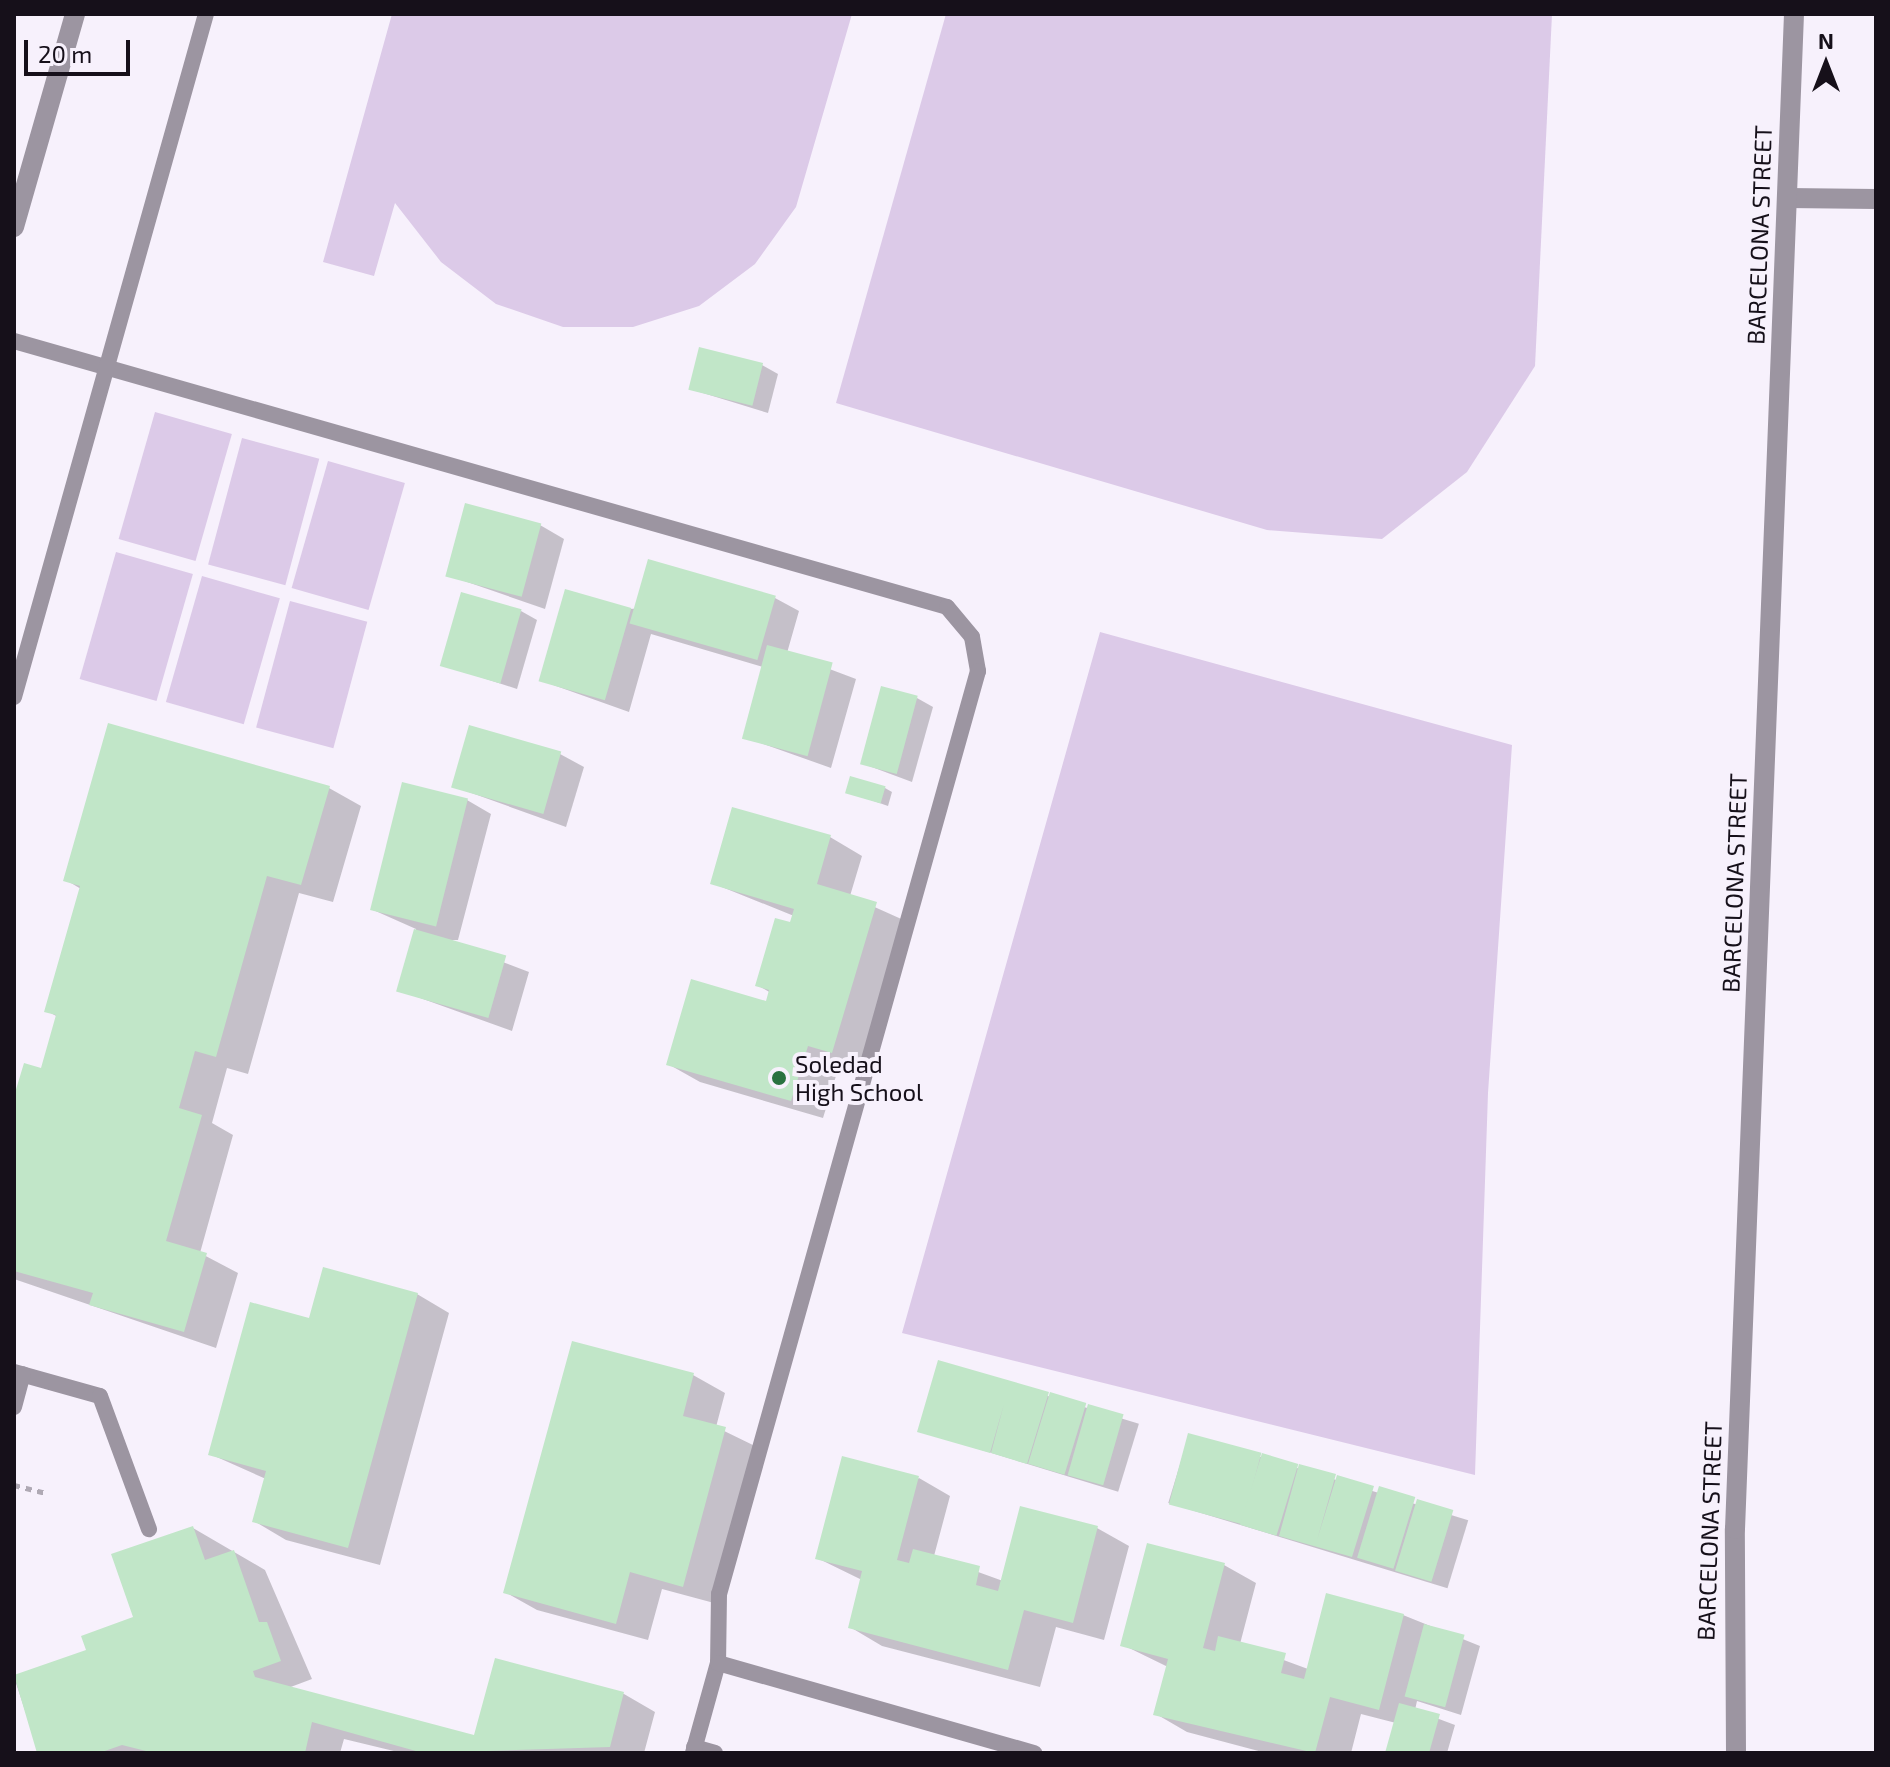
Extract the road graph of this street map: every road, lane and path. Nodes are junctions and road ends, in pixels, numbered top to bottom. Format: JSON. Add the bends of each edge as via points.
{"nodes":[{"id":1,"x":75,"y":14,"type":"edge"},
{"id":2,"x":206,"y":14,"type":"edge"},
{"id":3,"x":1794,"y":14,"type":"edge"},
{"id":4,"x":1787,"y":198,"type":"junction"},
{"id":5,"x":1876,"y":199,"type":"edge"},
{"id":6,"x":14,"y":227,"type":"edge"},
{"id":7,"x":14,"y":341,"type":"edge"},
{"id":8,"x":106,"y":368,"type":"junction"},
{"id":9,"x":14,"y":697,"type":"edge"},
{"id":10,"x":18,"y":1373,"type":"edge"},
{"id":11,"x":14,"y":1407,"type":"edge"},
{"id":12,"x":14,"y":1485,"type":"edge"},
{"id":13,"x":45,"y":1493,"type":"dead end"},
{"id":14,"x":149,"y":1529,"type":"dead end"},
{"id":15,"x":718,"y":1663,"type":"junction"},
{"id":16,"x":694,"y":1750,"type":"edge"},
{"id":17,"x":715,"y":1753,"type":"edge"},
{"id":18,"x":1034,"y":1753,"type":"edge"},
{"id":19,"x":1736,"y":1753,"type":"edge"}],
"edges":[{"from":1,"to":6,"type":"street"},
{"from":2,"to":8,"type":"lane"},
{"from":3,"to":4,"type":"street","name":"BARCELONA STREET"},
{"from":4,"to":5,"type":"street"},
{"from":4,"to":19,"type":"street","name":"BARCELONA STREET","via":[[1735,1529]]},
{"from":7,"to":8,"type":"lane"},
{"from":8,"to":9,"type":"lane"},
{"from":8,"to":15,"type":"lane","via":[[947,607],[972,637],[978,671],[719,1594]]},
{"from":10,"to":11,"type":"lane"},
{"from":10,"to":14,"type":"lane","via":[[100,1396]]},
{"from":12,"to":13,"type":"path"},
{"from":15,"to":16,"type":"lane"},
{"from":15,"to":18,"type":"lane"},
{"from":16,"to":17,"type":"lane"}]}
